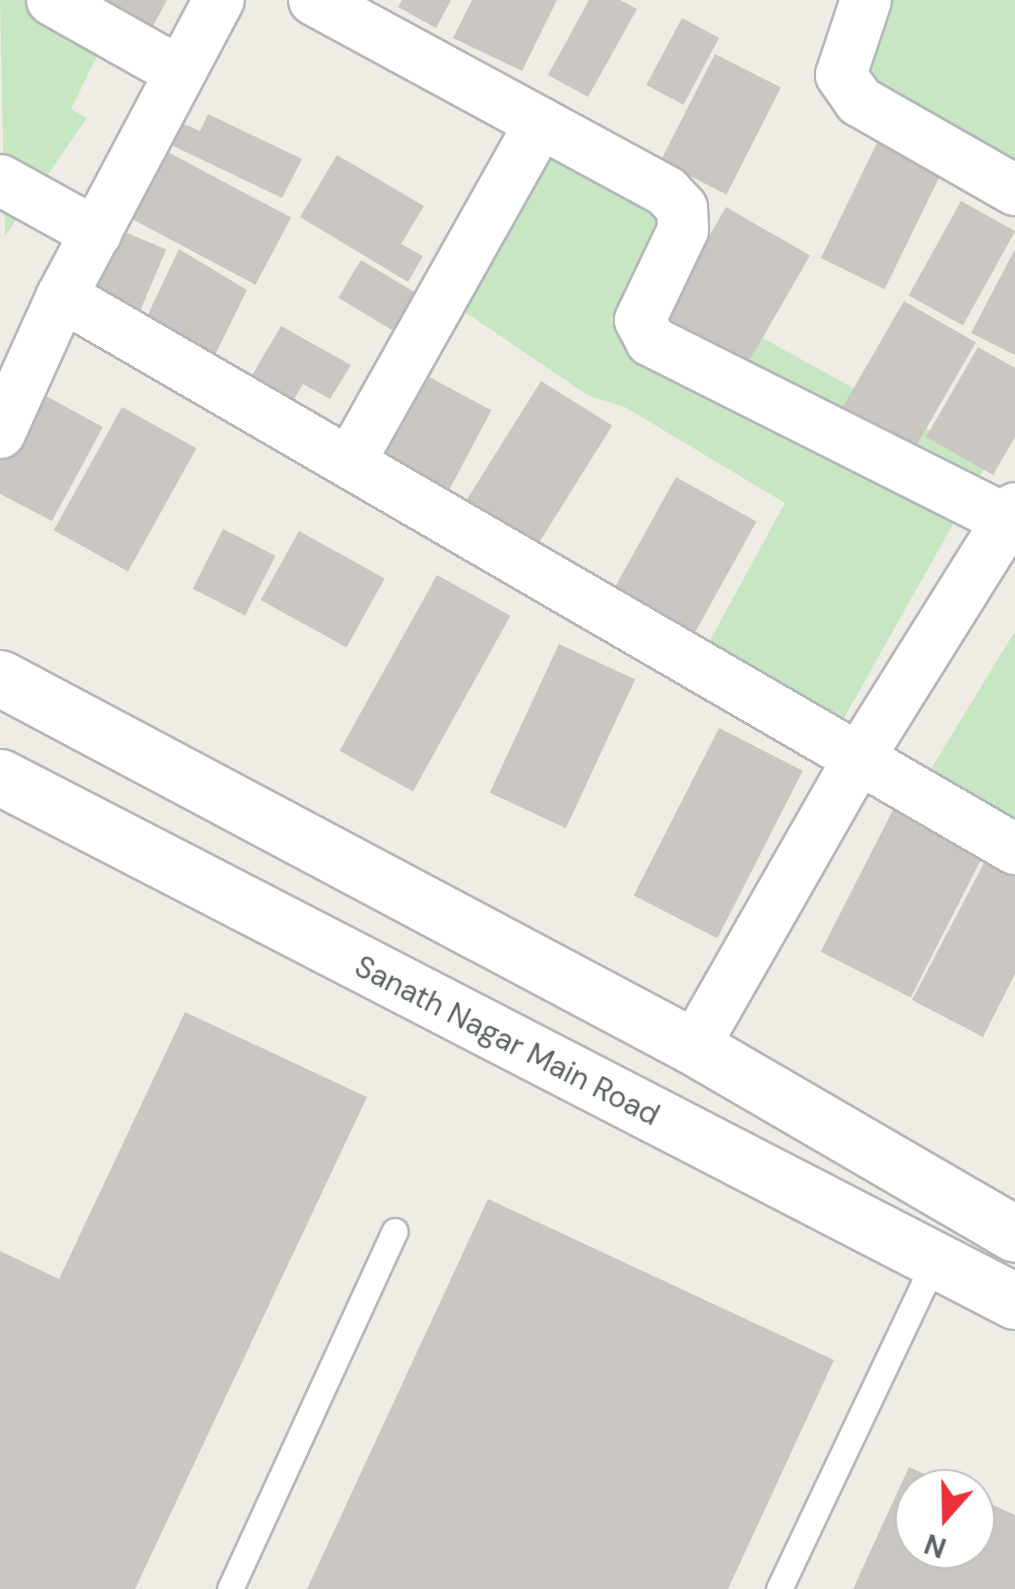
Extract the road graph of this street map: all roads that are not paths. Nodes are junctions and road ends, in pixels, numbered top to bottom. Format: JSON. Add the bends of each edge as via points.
{"nodes":[{"id":1,"x":52,"y":0,"type":"edge"},
{"id":2,"x":220,"y":0,"type":"edge"},
{"id":3,"x":314,"y":0,"type":"edge"},
{"id":4,"x":866,"y":0,"type":"edge"},
{"id":5,"x":180,"y":72,"type":"junction"},
{"id":6,"x":540,"y":123,"type":"junction"},
{"id":7,"x":0,"y":180,"type":"edge"},
{"id":8,"x":1015,"y":190,"type":"edge"},
{"id":9,"x":96,"y":233,"type":"junction"},
{"id":10,"x":62,"y":296,"type":"junction"},
{"id":11,"x":0,"y":433,"type":"edge"},
{"id":12,"x":350,"y":462,"type":"junction"},
{"id":13,"x":1012,"y":517,"type":"edge"},
{"id":14,"x":0,"y":678,"type":"edge"},
{"id":15,"x":857,"y":761,"type":"junction"},
{"id":16,"x":0,"y":777,"type":"edge"},
{"id":17,"x":1015,"y":849,"type":"edge"},
{"id":18,"x":694,"y":1047,"type":"junction"},
{"id":19,"x":395,"y":1231,"type":"dead end"},
{"id":20,"x":1015,"y":1234,"type":"edge"},
{"id":21,"x":935,"y":1260,"type":"junction"},
{"id":22,"x":1015,"y":1301,"type":"edge"},
{"id":23,"x":230,"y":1589,"type":"edge"},
{"id":24,"x":779,"y":1589,"type":"edge"}],
"edges":[{"from":1,"to":5,"type":"street"},
{"from":2,"to":5,"type":"street"},
{"from":3,"to":6,"type":"street"},
{"from":4,"to":8,"type":"street","via":[[841,76],[859,101]]},
{"from":5,"to":9,"type":"street"},
{"from":6,"to":12,"type":"street"},
{"from":6,"to":13,"type":"street","via":[[667,192],[682,208],[682,230],[640,320],[651,340]]},
{"from":7,"to":9,"type":"street"},
{"from":9,"to":10,"type":"street"},
{"from":10,"to":11,"type":"street"},
{"from":10,"to":12,"type":"street"},
{"from":12,"to":15,"type":"street"},
{"from":13,"to":15,"type":"street"},
{"from":14,"to":18,"type":"street"},
{"from":15,"to":17,"type":"street"},
{"from":15,"to":18,"type":"street"},
{"from":16,"to":21,"type":"street","name":"Sanath Nagar Main Road"},
{"from":18,"to":20,"type":"street"},
{"from":19,"to":23,"type":"lane"},
{"from":21,"to":22,"type":"street","name":"Sanath Nagar Main Road"},
{"from":21,"to":24,"type":"lane"}]}
